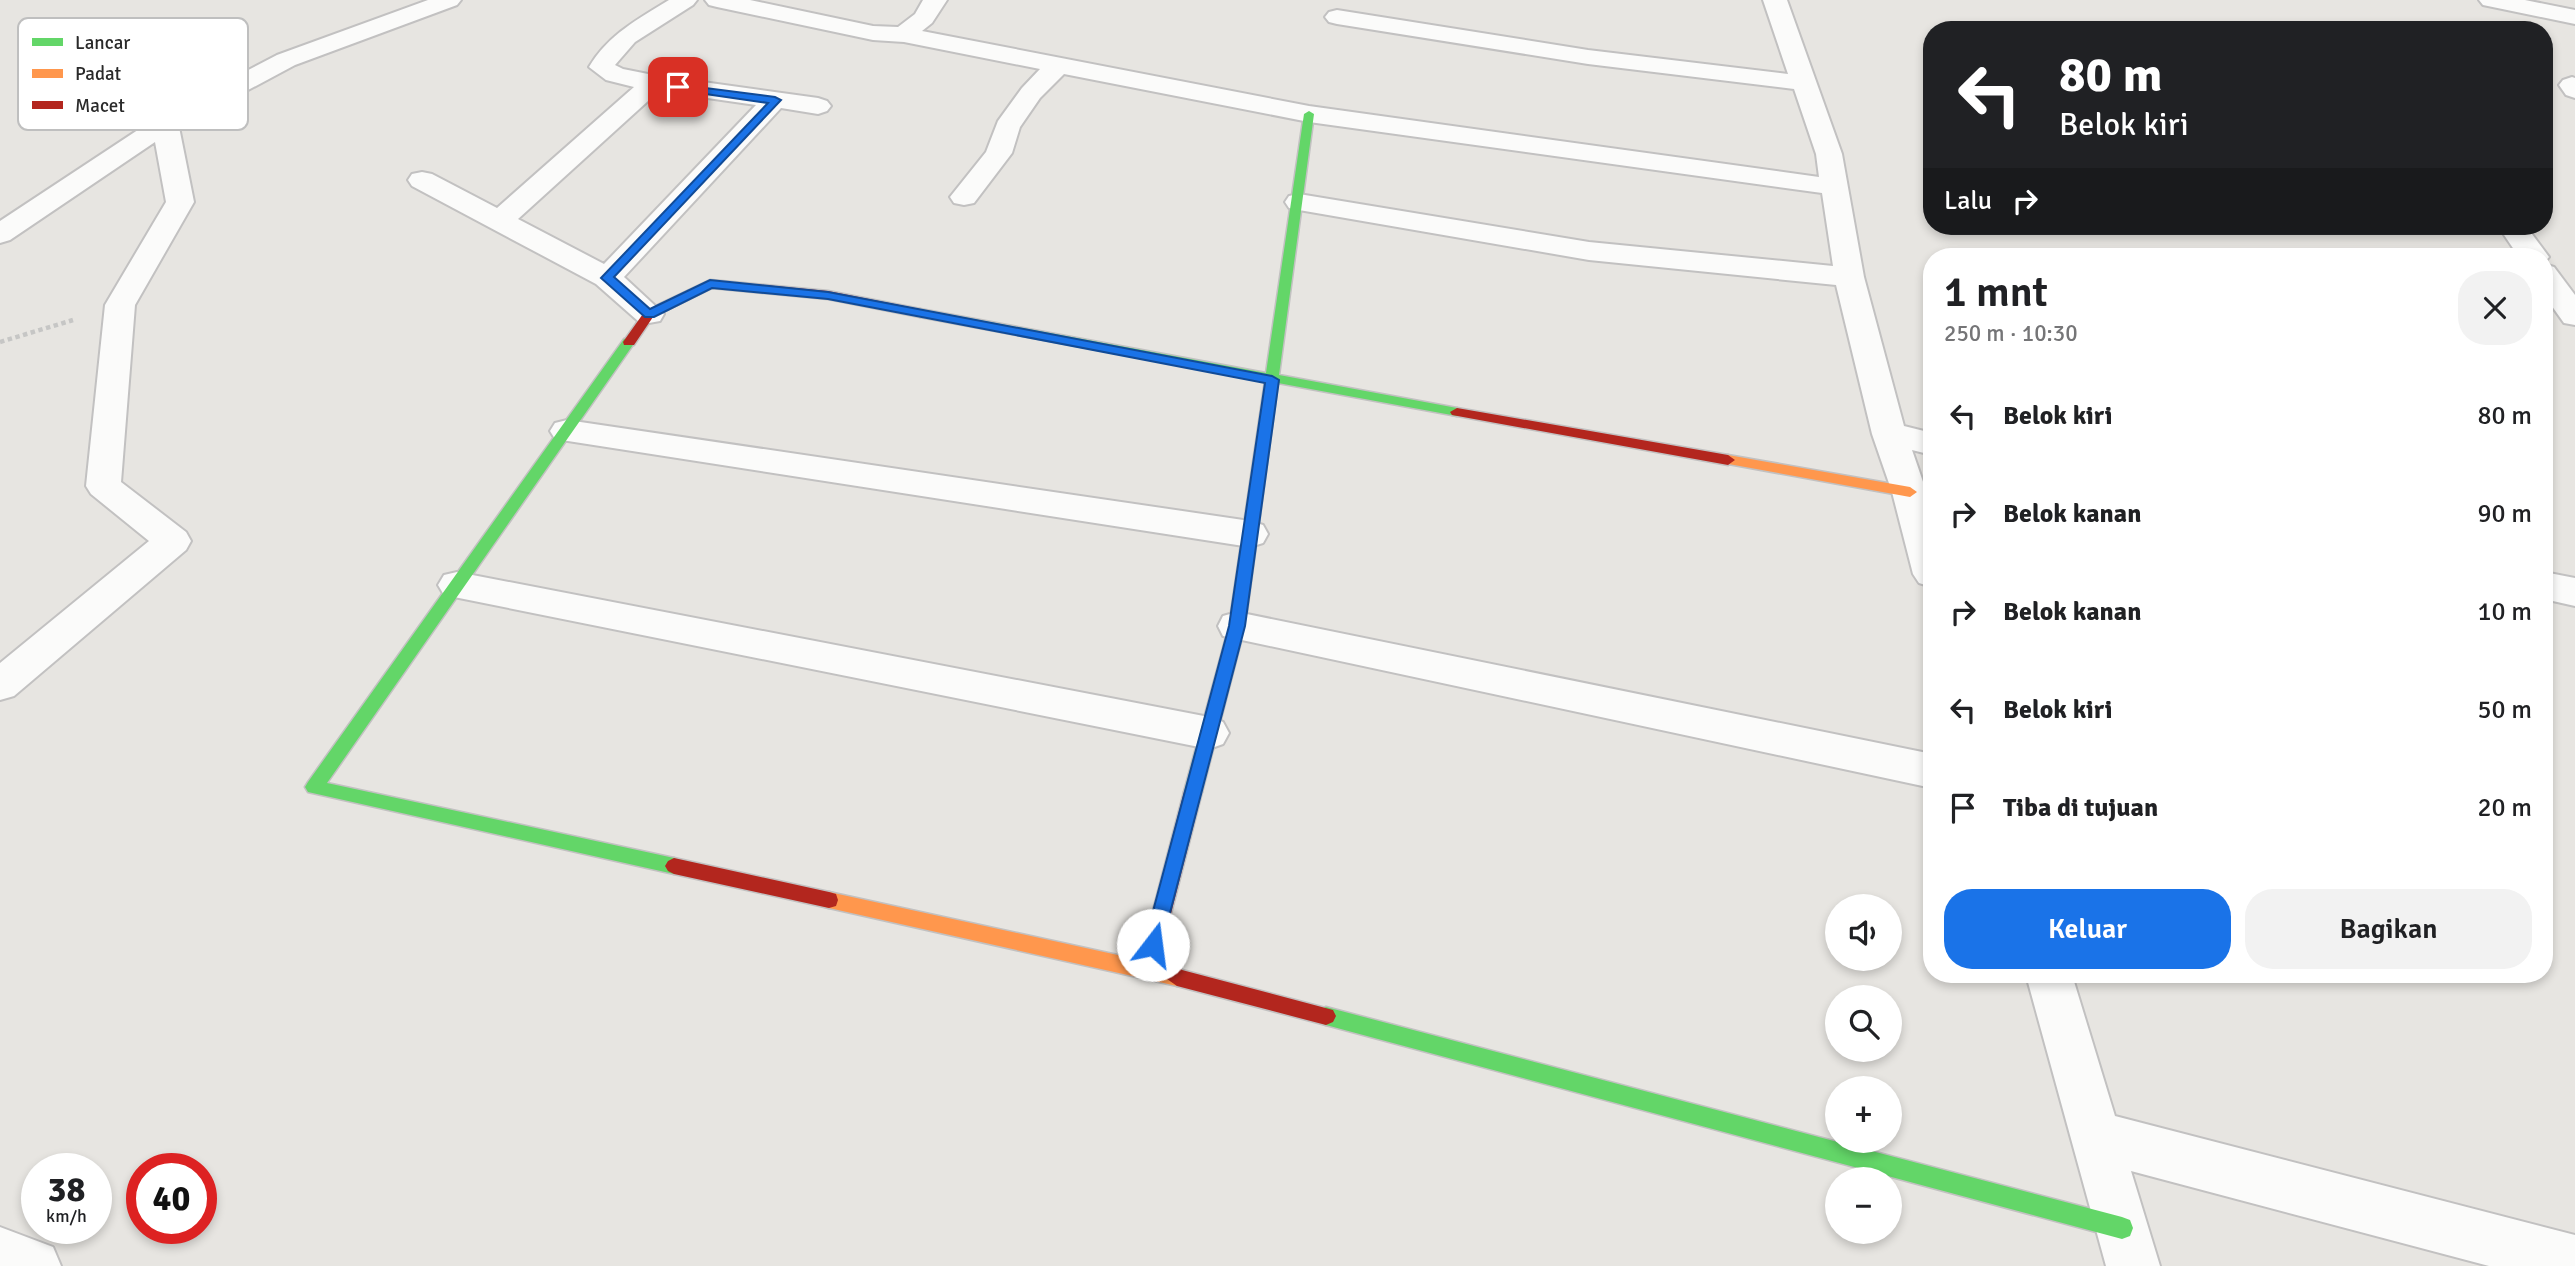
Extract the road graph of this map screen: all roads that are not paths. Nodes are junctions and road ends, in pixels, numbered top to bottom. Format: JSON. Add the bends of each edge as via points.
{"nodes":[{"id":1,"x":449,"y":0,"type":"edge"},
{"id":2,"x":685,"y":0,"type":"edge"},
{"id":3,"x":717,"y":0,"type":"edge"},
{"id":4,"x":935,"y":0,"type":"edge"},
{"id":5,"x":1775,"y":0,"type":"edge"},
{"id":6,"x":2490,"y":0,"type":"edge"},
{"id":7,"x":376,"y":4,"type":"dead end"},
{"id":8,"x":407,"y":16,"type":"junction"},
{"id":9,"x":1337,"y":17,"type":"dead end"},
{"id":10,"x":2575,"y":17,"type":"edge"},
{"id":11,"x":904,"y":35,"type":"junction"},
{"id":12,"x":1058,"y":65,"type":"junction"},
{"id":13,"x":248,"y":80,"type":"edge"},
{"id":14,"x":653,"y":83,"type":"junction"},
{"id":15,"x":1804,"y":83,"type":"junction"},
{"id":16,"x":775,"y":100,"type":"junction"},
{"id":17,"x":818,"y":106,"type":"dead end"},
{"id":18,"x":1309,"y":114,"type":"junction"},
{"id":19,"x":156,"y":130,"type":"edge"},
{"id":20,"x":166,"y":130,"type":"edge"},
{"id":21,"x":422,"y":180,"type":"dead end"},
{"id":22,"x":1835,"y":187,"type":"junction"},
{"id":23,"x":964,"y":197,"type":"dead end"},
{"id":24,"x":1298,"y":202,"type":"junction"},
{"id":25,"x":499,"y":221,"type":"junction"},
{"id":26,"x":0,"y":234,"type":"edge"},
{"id":27,"x":1849,"y":277,"type":"junction"},
{"id":28,"x":607,"y":278,"type":"junction"},
{"id":29,"x":2553,"y":285,"type":"edge"},
{"id":30,"x":649,"y":314,"type":"junction"},
{"id":31,"x":2575,"y":316,"type":"edge"},
{"id":32,"x":1272,"y":380,"type":"junction"},
{"id":33,"x":567,"y":431,"type":"junction"},
{"id":34,"x":1889,"y":435,"type":"junction"},
{"id":35,"x":1923,"y":442,"type":"edge"},
{"id":36,"x":1910,"y":492,"type":"junction"},
{"id":37,"x":1250,"y":534,"type":"junction"},
{"id":38,"x":1923,"y":540,"type":"edge"},
{"id":39,"x":457,"y":585,"type":"junction"},
{"id":40,"x":2553,"y":587,"type":"edge"},
{"id":41,"x":2575,"y":592,"type":"edge"},
{"id":42,"x":1237,"y":626,"type":"junction"},
{"id":43,"x":0,"y":685,"type":"edge"},
{"id":44,"x":1209,"y":733,"type":"junction"},
{"id":45,"x":1923,"y":769,"type":"edge"},
{"id":46,"x":1177,"y":977,"type":"junction"},
{"id":47,"x":2051,"y":983,"type":"edge"},
{"id":48,"x":2095,"y":1136,"type":"junction"},
{"id":49,"x":2128,"y":1247,"type":"edge"},
{"id":50,"x":0,"y":1254,"type":"edge"},
{"id":51,"x":2575,"y":1262,"type":"edge"},
{"id":52,"x":34,"y":1266,"type":"edge"}],
"edges":[{"from":1,"to":8,"type":"street"},
{"from":2,"to":14,"type":"street","via":[[625,40],[601,67],[615,75]]},
{"from":3,"to":11,"type":"street","via":[[873,33]]},
{"from":4,"to":11,"type":"street","via":[[924,18]]},
{"from":5,"to":15,"type":"street"},
{"from":6,"to":10,"type":"street"},
{"from":7,"to":8,"type":"street"},
{"from":8,"to":13,"type":"street","via":[[286,60]]},
{"from":9,"to":15,"type":"street","via":[[1588,57]]},
{"from":11,"to":12,"type":"street"},
{"from":12,"to":18,"type":"street"},
{"from":12,"to":23,"type":"street","via":[[1031,93],[1007,127],[1002,148]]},
{"from":14,"to":16,"type":"street"},
{"from":14,"to":25,"type":"street"},
{"from":15,"to":22,"type":"street","via":[[1829,154]]},
{"from":16,"to":17,"type":"street"},
{"from":16,"to":28,"type":"street"},
{"from":18,"to":22,"type":"street"},
{"from":18,"to":24,"type":"street"},
{"from":19,"to":26,"type":"street"},
{"from":20,"to":43,"type":"street","via":[[180,202],[120,305],[103,486],[173,541]]},
{"from":21,"to":25,"type":"street"},
{"from":22,"to":27,"type":"street"},
{"from":24,"to":27,"type":"street","via":[[1578,250]]},
{"from":24,"to":32,"type":"street"},
{"from":25,"to":28,"type":"street"},
{"from":27,"to":34,"type":"street"},
{"from":28,"to":30,"type":"street"},
{"from":29,"to":31,"type":"street"},
{"from":30,"to":32,"type":"street","via":[[710,284],[828,295]]},
{"from":30,"to":33,"type":"street"},
{"from":32,"to":36,"type":"street"},
{"from":32,"to":37,"type":"street"},
{"from":33,"to":37,"type":"street"},
{"from":33,"to":39,"type":"street"},
{"from":34,"to":35,"type":"street"},
{"from":34,"to":36,"type":"street"},
{"from":36,"to":38,"type":"street"},
{"from":37,"to":42,"type":"street"},
{"from":39,"to":44,"type":"street"},
{"from":39,"to":46,"type":"street","via":[[314,787]]},
{"from":40,"to":41,"type":"street"},
{"from":42,"to":44,"type":"street"},
{"from":42,"to":45,"type":"street"},
{"from":44,"to":46,"type":"street","via":[[1153,945],[1164,966]]},
{"from":46,"to":49,"type":"street"},
{"from":47,"to":48,"type":"street"},
{"from":48,"to":49,"type":"street"},
{"from":48,"to":51,"type":"street"},
{"from":50,"to":52,"type":"street"}]}
